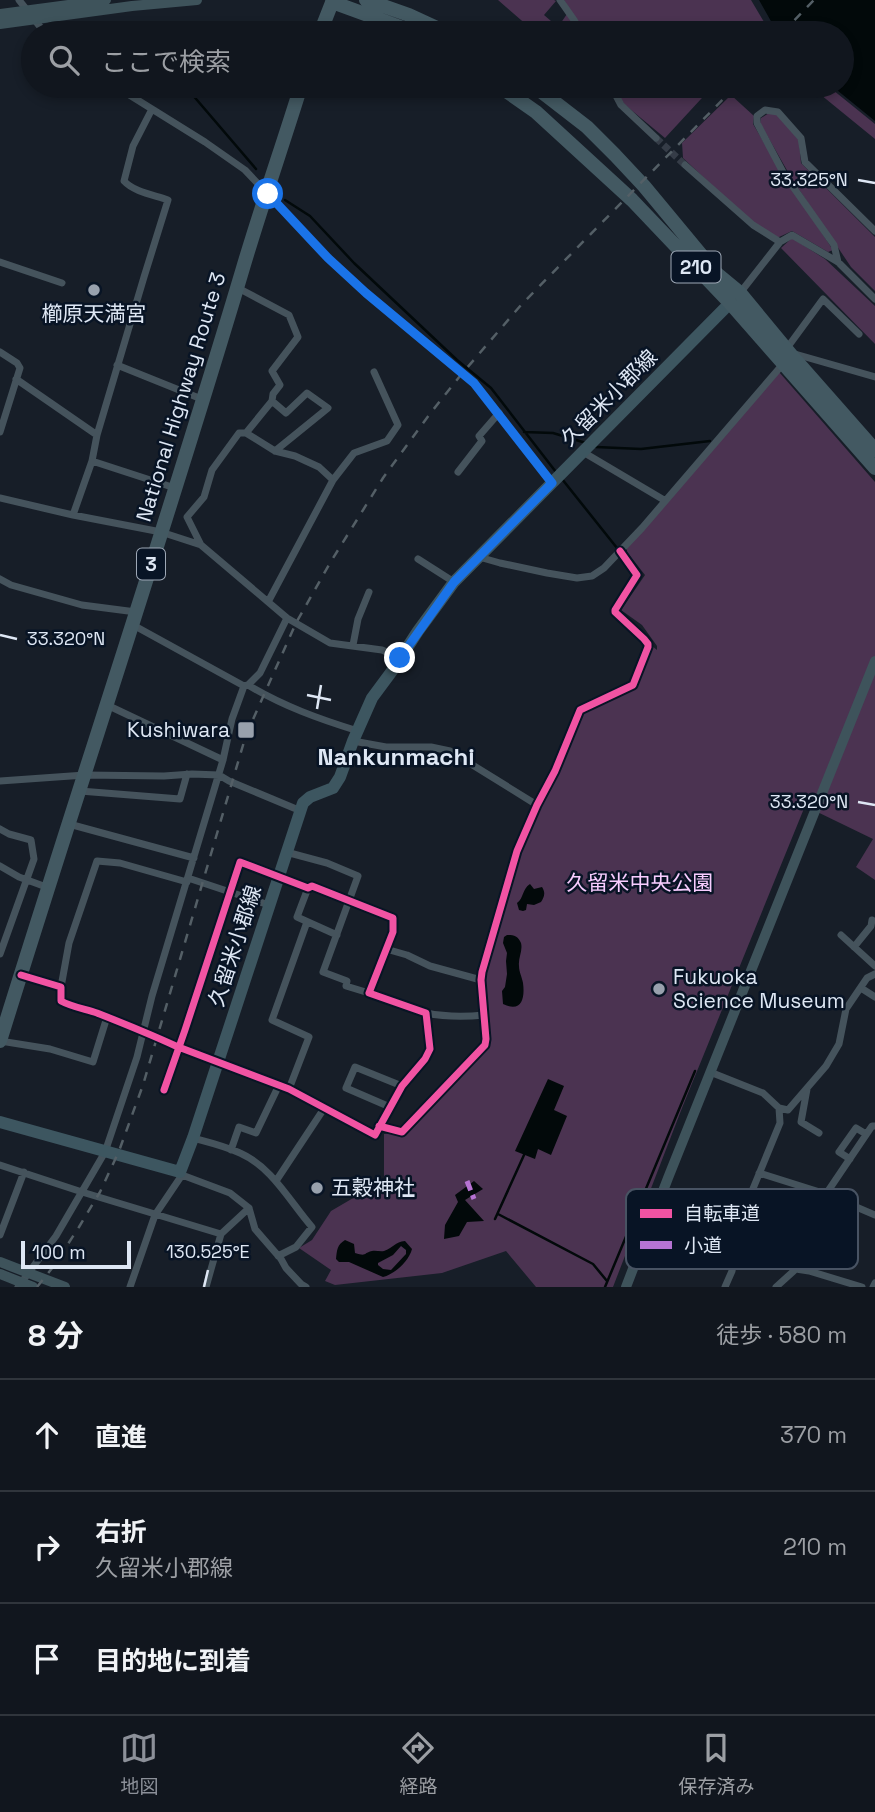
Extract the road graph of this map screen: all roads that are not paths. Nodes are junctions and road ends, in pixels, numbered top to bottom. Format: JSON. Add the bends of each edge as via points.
{"nodes":[{"id":1,"x":19,"y":0,"type":"edge"},
{"id":2,"x":197,"y":0,"type":"edge"},
{"id":3,"x":366,"y":0,"type":"edge"},
{"id":4,"x":560,"y":0,"type":"edge"},
{"id":5,"x":331,"y":1,"type":"edge"},
{"id":6,"x":108,"y":5,"type":"edge"},
{"id":7,"x":0,"y":14,"type":"edge"},
{"id":8,"x":31,"y":15,"type":"junction"},
{"id":9,"x":36,"y":21,"type":"edge"},
{"id":10,"x":324,"y":21,"type":"edge"},
{"id":11,"x":385,"y":21,"type":"edge"},
{"id":12,"x":422,"y":21,"type":"edge"},
{"id":13,"x":573,"y":21,"type":"edge"},
{"id":14,"x":0,"y":24,"type":"edge"},
{"id":15,"x":134,"y":98,"type":"edge"},
{"id":16,"x":297,"y":98,"type":"edge"},
{"id":17,"x":516,"y":98,"type":"edge"},
{"id":18,"x":550,"y":98,"type":"edge"},
{"id":19,"x":617,"y":98,"type":"edge"},
{"id":20,"x":152,"y":109,"type":"junction"},
{"id":21,"x":656,"y":138,"type":"tunnel mouth"},
{"id":22,"x":685,"y":165,"type":"tunnel mouth"},
{"id":23,"x":268,"y":194,"type":"junction"},
{"id":24,"x":875,"y":231,"type":"edge"},
{"id":25,"x":780,"y":242,"type":"junction"},
{"id":26,"x":0,"y":262,"type":"edge"},
{"id":27,"x":838,"y":262,"type":"junction"},
{"id":28,"x":62,"y":283,"type":"dead end"},
{"id":29,"x":238,"y":288,"type":"junction"},
{"id":30,"x":735,"y":298,"type":"junction"},
{"id":31,"x":875,"y":299,"type":"edge"},
{"id":32,"x":859,"y":334,"type":"dead end"},
{"id":33,"x":782,"y":344,"type":"junction"},
{"id":34,"x":0,"y":352,"type":"edge"},
{"id":35,"x":783,"y":364,"type":"junction"},
{"id":36,"x":117,"y":365,"type":"junction"},
{"id":37,"x":373,"y":372,"type":"dead end"},
{"id":38,"x":875,"y":377,"type":"edge"},
{"id":39,"x":16,"y":379,"type":"junction"},
{"id":40,"x":204,"y":400,"type":"junction"},
{"id":41,"x":272,"y":401,"type":"junction"},
{"id":42,"x":499,"y":413,"type":"junction"},
{"id":43,"x":0,"y":432,"type":"edge"},
{"id":44,"x":246,"y":433,"type":"junction"},
{"id":45,"x":97,"y":435,"type":"junction"},
{"id":46,"x":875,"y":450,"type":"edge"},
{"id":47,"x":275,"y":451,"type":"junction"},
{"id":48,"x":583,"y":452,"type":"junction"},
{"id":49,"x":92,"y":461,"type":"junction"},
{"id":50,"x":875,"y":468,"type":"edge"},
{"id":51,"x":458,"y":472,"type":"dead end"},
{"id":52,"x":333,"y":480,"type":"junction"},
{"id":53,"x":552,"y":483,"type":"junction"},
{"id":54,"x":174,"y":488,"type":"junction"},
{"id":55,"x":0,"y":498,"type":"edge"},
{"id":56,"x":664,"y":500,"type":"junction"},
{"id":57,"x":73,"y":515,"type":"junction"},
{"id":58,"x":161,"y":532,"type":"junction"},
{"id":59,"x":201,"y":545,"type":"junction"},
{"id":60,"x":620,"y":551,"type":"junction"},
{"id":61,"x":479,"y":557,"type":"junction"},
{"id":62,"x":418,"y":559,"type":"dead end"},
{"id":63,"x":0,"y":579,"type":"edge"},
{"id":64,"x":454,"y":582,"type":"junction"},
{"id":65,"x":369,"y":592,"type":"dead end"},
{"id":66,"x":268,"y":602,"type":"junction"},
{"id":67,"x":134,"y":618,"type":"junction"},
{"id":68,"x":287,"y":618,"type":"junction"},
{"id":69,"x":353,"y":645,"type":"junction"},
{"id":70,"x":400,"y":658,"type":"junction"},
{"id":71,"x":875,"y":661,"type":"edge"},
{"id":72,"x":246,"y":685,"type":"junction"},
{"id":73,"x":107,"y":705,"type":"junction"},
{"id":74,"x":356,"y":736,"type":"junction"},
{"id":75,"x":223,"y":760,"type":"junction"},
{"id":76,"x":187,"y":774,"type":"junction"},
{"id":77,"x":85,"y":775,"type":"junction"},
{"id":78,"x":219,"y":775,"type":"junction"},
{"id":79,"x":0,"y":781,"type":"edge"},
{"id":80,"x":80,"y":791,"type":"junction"},
{"id":81,"x":537,"y":805,"type":"junction"},
{"id":82,"x":300,"y":811,"type":"junction"},
{"id":83,"x":69,"y":824,"type":"junction"},
{"id":84,"x":0,"y":830,"type":"edge"},
{"id":85,"x":286,"y":852,"type":"junction"},
{"id":86,"x":194,"y":858,"type":"junction"},
{"id":87,"x":0,"y":866,"type":"edge"},
{"id":88,"x":278,"y":877,"type":"junction"},
{"id":89,"x":27,"y":880,"type":"junction"},
{"id":90,"x":187,"y":880,"type":"junction"},
{"id":91,"x":49,"y":888,"type":"junction"},
{"id":92,"x":308,"y":888,"type":"junction"},
{"id":93,"x":230,"y":891,"type":"junction"},
{"id":94,"x":349,"y":900,"type":"junction"},
{"id":95,"x":268,"y":905,"type":"junction"},
{"id":96,"x":872,"y":920,"type":"dead end"},
{"id":97,"x":307,"y":922,"type":"junction"},
{"id":98,"x":337,"y":935,"type":"junction"},
{"id":99,"x":841,"y":935,"type":"dead end"},
{"id":100,"x":854,"y":947,"type":"junction"},
{"id":101,"x":386,"y":949,"type":"junction"},
{"id":102,"x":0,"y":954,"type":"edge"},
{"id":103,"x":875,"y":966,"type":"edge"},
{"id":104,"x":875,"y":974,"type":"edge"},
{"id":105,"x":21,"y":975,"type":"junction"},
{"id":106,"x":481,"y":980,"type":"junction"},
{"id":107,"x":61,"y":986,"type":"junction"},
{"id":108,"x":861,"y":988,"type":"junction"},
{"id":109,"x":369,"y":993,"type":"junction"},
{"id":110,"x":875,"y":997,"type":"edge"},
{"id":111,"x":426,"y":1013,"type":"junction"},
{"id":112,"x":484,"y":1016,"type":"junction"},
{"id":113,"x":107,"y":1017,"type":"junction"},
{"id":114,"x":143,"y":1031,"type":"junction"},
{"id":115,"x":0,"y":1041,"type":"edge"},
{"id":116,"x":178,"y":1047,"type":"junction"},
{"id":117,"x":217,"y":1062,"type":"junction"},
{"id":118,"x":710,"y":1072,"type":"junction"},
{"id":119,"x":279,"y":1085,"type":"junction"},
{"id":120,"x":402,"y":1086,"type":"junction"},
{"id":121,"x":807,"y":1088,"type":"junction"},
{"id":122,"x":289,"y":1089,"type":"junction"},
{"id":123,"x":164,"y":1090,"type":"dead end"},
{"id":124,"x":325,"y":1107,"type":"junction"},
{"id":125,"x":390,"y":1107,"type":"junction"},
{"id":126,"x":779,"y":1108,"type":"junction"},
{"id":127,"x":0,"y":1122,"type":"edge"},
{"id":128,"x":379,"y":1126,"type":"junction"},
{"id":129,"x":875,"y":1126,"type":"edge"},
{"id":130,"x":819,"y":1133,"type":"dead end"},
{"id":131,"x":866,"y":1134,"type":"junction"},
{"id":132,"x":193,"y":1138,"type":"junction"},
{"id":133,"x":231,"y":1150,"type":"junction"},
{"id":134,"x":106,"y":1152,"type":"junction"},
{"id":135,"x":850,"y":1159,"type":"junction"},
{"id":136,"x":0,"y":1165,"type":"edge"},
{"id":137,"x":24,"y":1172,"type":"junction"},
{"id":138,"x":181,"y":1173,"type":"junction"},
{"id":139,"x":759,"y":1173,"type":"junction"},
{"id":140,"x":276,"y":1181,"type":"junction"},
{"id":141,"x":664,"y":1189,"type":"edge"},
{"id":142,"x":753,"y":1189,"type":"edge"},
{"id":143,"x":810,"y":1189,"type":"edge"},
{"id":144,"x":829,"y":1189,"type":"edge"},
{"id":145,"x":82,"y":1192,"type":"junction"},
{"id":146,"x":250,"y":1208,"type":"junction"},
{"id":147,"x":155,"y":1215,"type":"junction"},
{"id":148,"x":220,"y":1234,"type":"junction"},
{"id":149,"x":0,"y":1235,"type":"edge"},
{"id":150,"x":278,"y":1256,"type":"junction"},
{"id":151,"x":0,"y":1262,"type":"edge"},
{"id":152,"x":633,"y":1269,"type":"edge"},
{"id":153,"x":732,"y":1269,"type":"edge"},
{"id":154,"x":0,"y":1274,"type":"edge"},
{"id":155,"x":23,"y":1281,"type":"edge"},
{"id":156,"x":302,"y":1286,"type":"edge"},
{"id":157,"x":33,"y":1287,"type":"edge"},
{"id":158,"x":65,"y":1287,"type":"edge"},
{"id":159,"x":130,"y":1287,"type":"edge"},
{"id":160,"x":206,"y":1287,"type":"edge"},
{"id":161,"x":626,"y":1287,"type":"edge"},
{"id":162,"x":725,"y":1287,"type":"edge"},
{"id":163,"x":776,"y":1287,"type":"edge"},
{"id":164,"x":862,"y":1287,"type":"edge"}],
"edges":[{"from":1,"to":8,"type":"street"},
{"from":2,"to":6,"type":"street"},
{"from":3,"to":12,"type":"highway"},
{"from":4,"to":13,"type":"street"},
{"from":5,"to":10,"type":"highway"},
{"from":5,"to":11,"type":"highway"},
{"from":6,"to":8,"type":"street"},
{"from":7,"to":8,"type":"street"},
{"from":8,"to":9,"type":"street"},
{"from":8,"to":14,"type":"street"},
{"from":15,"to":20,"type":"street"},
{"from":16,"to":23,"type":"highway","name":"National Highway Route 3","number":"3"},
{"from":17,"to":30,"type":"highway","number":"210","via":[[606,175]]},
{"from":18,"to":30,"type":"highway","number":"210","via":[[587,127],[644,186]]},
{"from":19,"to":21,"type":"street"},
{"from":20,"to":23,"type":"street","via":[[245,170]]},
{"from":20,"to":36,"type":"street","via":[[133,146],[124,181],[168,200]]},
{"from":22,"to":25,"type":"street","via":[[753,225]]},
{"from":23,"to":29,"type":"highway","name":"National Highway Route 3","number":"3"},
{"from":23,"to":42,"type":"street","via":[[328,258],[474,383]]},
{"from":24,"to":27,"type":"street","via":[[805,162],[801,138],[778,112],[765,110],[757,116],[784,174],[834,245]]},
{"from":25,"to":27,"type":"street","via":[[792,235]]},
{"from":25,"to":30,"type":"street"},
{"from":26,"to":28,"type":"street"},
{"from":27,"to":31,"type":"street"},
{"from":29,"to":40,"type":"highway","name":"National Highway Route 3","number":"3"},
{"from":29,"to":41,"type":"street","via":[[289,315],[298,337],[272,371],[280,385]]},
{"from":30,"to":33,"type":"highway","number":"210"},
{"from":30,"to":35,"type":"highway","number":"210"},
{"from":30,"to":48,"type":"main road","name":"久留米小郡線"},
{"from":32,"to":33,"type":"street","via":[[823,299]]},
{"from":33,"to":38,"type":"street","via":[[790,353]]},
{"from":33,"to":46,"type":"highway","number":"210"},
{"from":34,"to":39,"type":"street","via":[[20,368]]},
{"from":35,"to":50,"type":"highway","number":"210"},
{"from":35,"to":56,"type":"street"},
{"from":36,"to":40,"type":"street"},
{"from":36,"to":45,"type":"street"},
{"from":37,"to":52,"type":"street","via":[[398,425],[387,441],[354,453]]},
{"from":39,"to":43,"type":"street"},
{"from":39,"to":45,"type":"street"},
{"from":40,"to":54,"type":"highway","name":"National Highway Route 3","number":"3"},
{"from":41,"to":44,"type":"street"},
{"from":41,"to":47,"type":"street","via":[[286,413],[307,393],[328,408]]},
{"from":42,"to":51,"type":"street"},
{"from":42,"to":53,"type":"street"},
{"from":44,"to":47,"type":"street"},
{"from":44,"to":59,"type":"street","via":[[239,433],[228,446],[212,470],[205,497],[187,517]]},
{"from":45,"to":49,"type":"street"},
{"from":47,"to":52,"type":"street","via":[[319,467]]},
{"from":48,"to":53,"type":"main road","name":"久留米小郡線"},
{"from":48,"to":56,"type":"street"},
{"from":49,"to":54,"type":"street"},
{"from":49,"to":57,"type":"street"},
{"from":52,"to":66,"type":"street"},
{"from":53,"to":61,"type":"main road","name":"久留米小郡線"},
{"from":54,"to":58,"type":"highway","name":"National Highway Route 3","number":"3"},
{"from":55,"to":57,"type":"street"},
{"from":56,"to":60,"type":"street"},
{"from":57,"to":58,"type":"street"},
{"from":58,"to":59,"type":"street"},
{"from":58,"to":67,"type":"highway","name":"National Highway Route 3","number":"3"},
{"from":59,"to":66,"type":"street"},
{"from":60,"to":61,"type":"street","via":[[592,576],[577,578]]},
{"from":60,"to":81,"type":"street","via":[[637,575],[615,612],[648,647],[633,685],[580,710]]},
{"from":61,"to":64,"type":"main road","name":"久留米小郡線"},
{"from":62,"to":64,"type":"street"},
{"from":63,"to":67,"type":"street"},
{"from":64,"to":70,"type":"main road","name":"久留米小郡線"},
{"from":65,"to":69,"type":"street"},
{"from":66,"to":68,"type":"street"},
{"from":67,"to":72,"type":"street"},
{"from":67,"to":73,"type":"highway","name":"National Highway Route 3","number":"3"},
{"from":68,"to":69,"type":"street","via":[[330,643]]},
{"from":68,"to":72,"type":"street","via":[[260,673]]},
{"from":69,"to":70,"type":"street"},
{"from":70,"to":74,"type":"main road","name":"久留米小郡線","via":[[372,698]]},
{"from":71,"to":118,"type":"street"},
{"from":72,"to":74,"type":"street"},
{"from":72,"to":75,"type":"street"},
{"from":73,"to":75,"type":"street"},
{"from":73,"to":77,"type":"highway","name":"National Highway Route 3","number":"3"},
{"from":74,"to":81,"type":"street","via":[[386,747],[450,751]]},
{"from":74,"to":82,"type":"main road","name":"久留米小郡線","via":[[333,788],[310,797]]},
{"from":75,"to":78,"type":"street"},
{"from":76,"to":77,"type":"street"},
{"from":76,"to":78,"type":"street"},
{"from":76,"to":80,"type":"street","via":[[180,799]]},
{"from":77,"to":79,"type":"street"},
{"from":77,"to":80,"type":"highway","name":"National Highway Route 3","number":"3"},
{"from":78,"to":82,"type":"street"},
{"from":78,"to":86,"type":"street"},
{"from":80,"to":83,"type":"highway","name":"National Highway Route 3","number":"3"},
{"from":81,"to":106,"type":"street","via":[[516,851]]},
{"from":82,"to":85,"type":"main road","name":"久留米小郡線"},
{"from":83,"to":86,"type":"street"},
{"from":83,"to":91,"type":"highway","name":"National Highway Route 3","number":"3"},
{"from":84,"to":89,"type":"street","via":[[31,840],[34,859]]},
{"from":85,"to":88,"type":"main road","name":"久留米小郡線"},
{"from":85,"to":94,"type":"street","via":[[358,876]]},
{"from":86,"to":90,"type":"street"},
{"from":87,"to":89,"type":"street"},
{"from":88,"to":92,"type":"street"},
{"from":88,"to":93,"type":"street","via":[[240,862]]},
{"from":88,"to":95,"type":"main road","name":"久留米小郡線"},
{"from":89,"to":91,"type":"street"},
{"from":89,"to":102,"type":"street"},
{"from":90,"to":93,"type":"street"},
{"from":90,"to":107,"type":"street","via":[[97,861],[69,943]]},
{"from":90,"to":114,"type":"street"},
{"from":91,"to":105,"type":"highway","name":"National Highway Route 3","number":"3"},
{"from":92,"to":94,"type":"street"},
{"from":92,"to":97,"type":"street","via":[[297,917]]},
{"from":93,"to":95,"type":"street"},
{"from":93,"to":116,"type":"street"},
{"from":94,"to":98,"type":"street"},
{"from":94,"to":101,"type":"street","via":[[393,918]]},
{"from":95,"to":117,"type":"main road","name":"久留米小郡線"},
{"from":96,"to":100,"type":"street"},
{"from":97,"to":98,"type":"street"},
{"from":97,"to":122,"type":"street","via":[[272,1020],[309,1037]]},
{"from":98,"to":109,"type":"street","via":[[323,972]]},
{"from":99,"to":100,"type":"street"},
{"from":100,"to":103,"type":"street"},
{"from":101,"to":106,"type":"street"},
{"from":101,"to":109,"type":"street"},
{"from":104,"to":108,"type":"street"},
{"from":105,"to":107,"type":"street"},
{"from":105,"to":115,"type":"highway","name":"National Highway Route 3","number":"3"},
{"from":106,"to":112,"type":"street"},
{"from":107,"to":113,"type":"street","via":[[61,1001]]},
{"from":108,"to":110,"type":"street"},
{"from":108,"to":121,"type":"street","via":[[846,1009],[839,1044]]},
{"from":109,"to":111,"type":"street"},
{"from":111,"to":112,"type":"street"},
{"from":111,"to":120,"type":"street","via":[[430,1048]]},
{"from":112,"to":128,"type":"street","via":[[482,1050],[402,1132]]},
{"from":113,"to":114,"type":"street"},
{"from":113,"to":115,"type":"street","via":[[93,1062]]},
{"from":114,"to":116,"type":"street"},
{"from":114,"to":134,"type":"street"},
{"from":116,"to":117,"type":"street"},
{"from":116,"to":123,"type":"street"},
{"from":117,"to":119,"type":"street"},
{"from":117,"to":132,"type":"main road","name":"久留米小郡線"},
{"from":118,"to":126,"type":"street","via":[[763,1093]]},
{"from":118,"to":141,"type":"street"},
{"from":119,"to":122,"type":"street"},
{"from":119,"to":133,"type":"street","via":[[256,1133],[239,1127]]},
{"from":120,"to":125,"type":"street"},
{"from":120,"to":125,"type":"street","via":[[355,1067],[346,1088]]},
{"from":121,"to":126,"type":"street","via":[[788,1110]]},
{"from":121,"to":130,"type":"street","via":[[801,1122]]},
{"from":122,"to":124,"type":"street"},
{"from":124,"to":128,"type":"street","via":[[375,1135]]},
{"from":124,"to":140,"type":"street"},
{"from":125,"to":128,"type":"street"},
{"from":126,"to":139,"type":"street","via":[[780,1122]]},
{"from":127,"to":134,"type":"main road"},
{"from":129,"to":131,"type":"street"},
{"from":131,"to":135,"type":"street"},
{"from":131,"to":135,"type":"street","via":[[856,1128],[839,1153]]},
{"from":132,"to":133,"type":"street"},
{"from":132,"to":138,"type":"main road","name":"久留米小郡線"},
{"from":133,"to":140,"type":"street","via":[[242,1153]]},
{"from":134,"to":138,"type":"main road"},
{"from":134,"to":145,"type":"street"},
{"from":135,"to":144,"type":"street"},
{"from":136,"to":137,"type":"street"},
{"from":137,"to":145,"type":"street"},
{"from":137,"to":149,"type":"street"},
{"from":138,"to":146,"type":"street","via":[[230,1193]]},
{"from":138,"to":147,"type":"street"},
{"from":139,"to":142,"type":"street"},
{"from":139,"to":143,"type":"street"},
{"from":140,"to":150,"type":"street","via":[[312,1227],[296,1247]]},
{"from":145,"to":147,"type":"street"},
{"from":145,"to":155,"type":"street"},
{"from":146,"to":148,"type":"street"},
{"from":146,"to":150,"type":"street","via":[[255,1228]]},
{"from":147,"to":148,"type":"street"},
{"from":147,"to":159,"type":"street"},
{"from":148,"to":160,"type":"street"},
{"from":150,"to":156,"type":"street"},
{"from":151,"to":155,"type":"street"},
{"from":152,"to":161,"type":"street"},
{"from":153,"to":162,"type":"street"},
{"from":154,"to":155,"type":"street"},
{"from":155,"to":157,"type":"street"},
{"from":155,"to":158,"type":"street"},
{"from":163,"to":164,"type":"street","via":[[796,1269]]}]}
